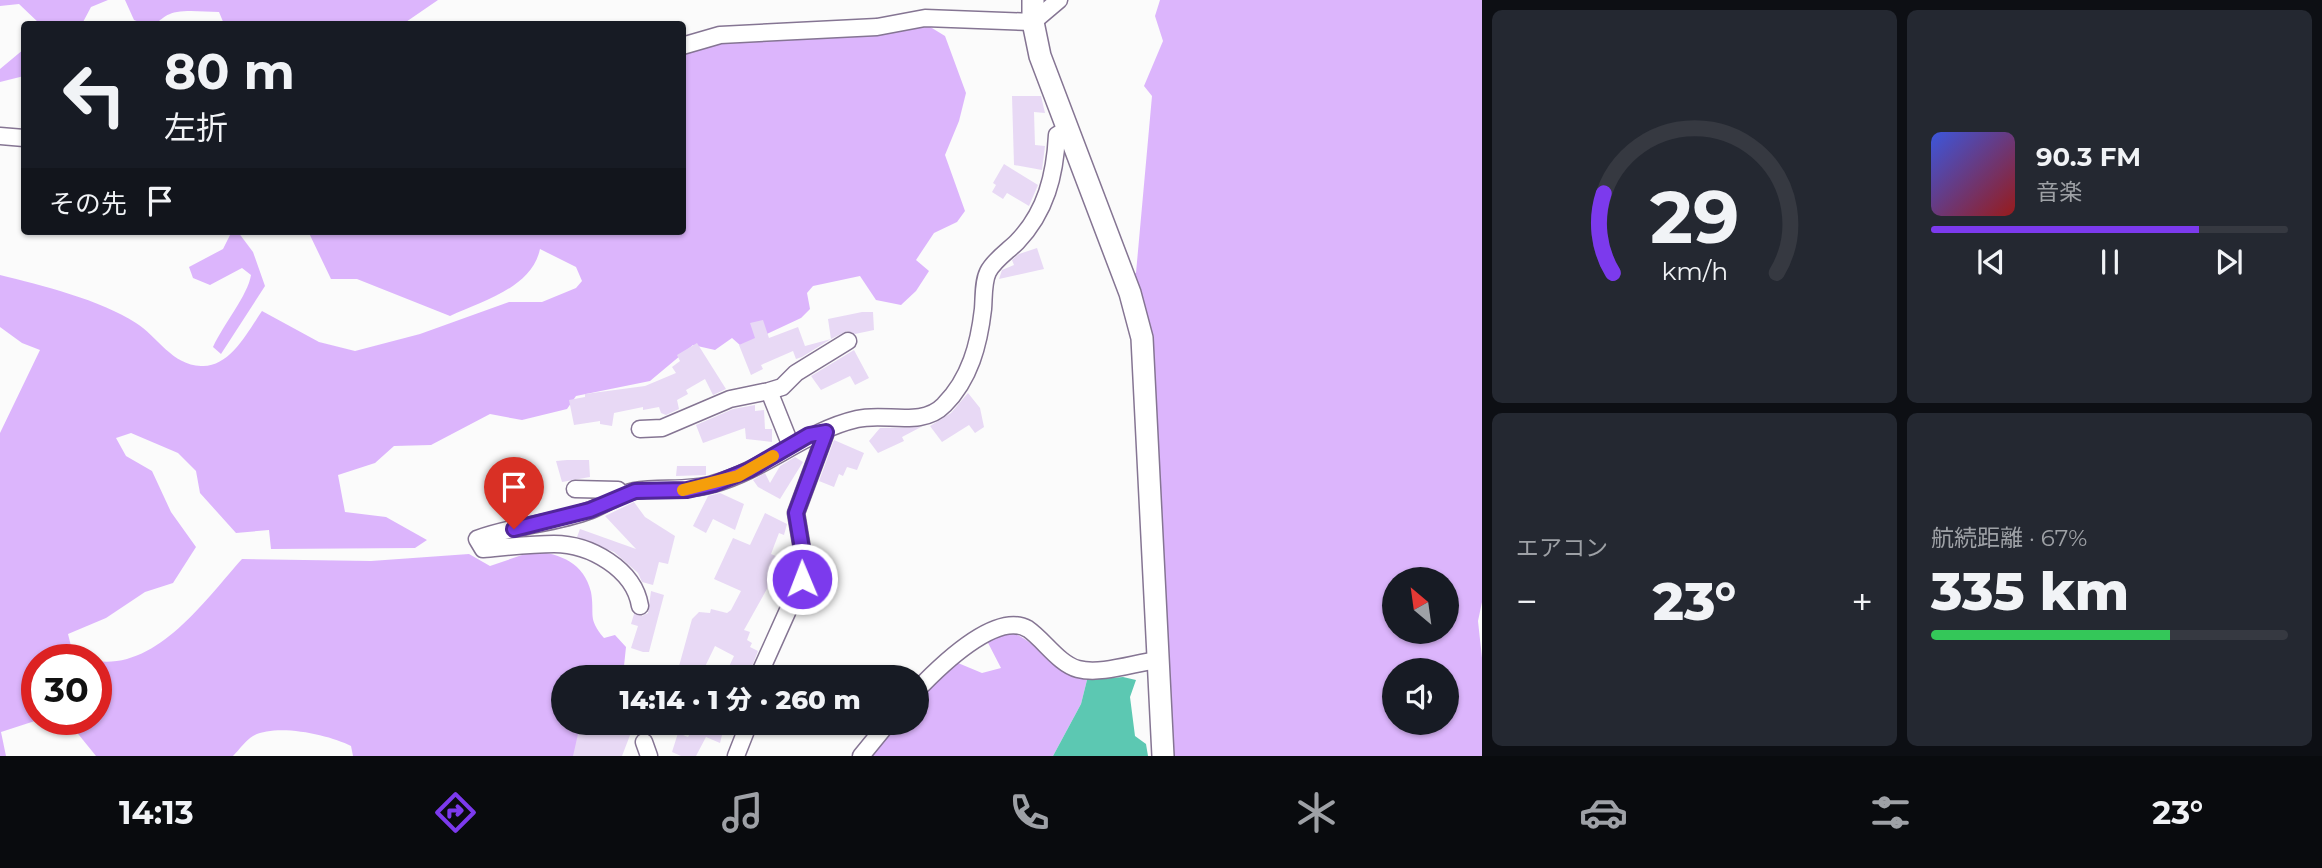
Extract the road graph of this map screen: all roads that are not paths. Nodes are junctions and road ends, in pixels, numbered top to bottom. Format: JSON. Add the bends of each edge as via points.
{"nodes":[{"id":1,"x":1033,"y":0,"type":"edge"},
{"id":2,"x":1059,"y":0,"type":"edge"},
{"id":3,"x":1033,"y":22,"type":"junction"},
{"id":4,"x":686,"y":45,"type":"edge"},
{"id":5,"x":1066,"y":130,"type":"junction"},
{"id":6,"x":0,"y":136,"type":"edge"},
{"id":7,"x":21,"y":138,"type":"edge"},
{"id":8,"x":848,"y":341,"type":"dead end"},
{"id":9,"x":769,"y":391,"type":"junction"},
{"id":10,"x":640,"y":429,"type":"dead end"},
{"id":11,"x":826,"y":432,"type":"junction"},
{"id":12,"x":791,"y":446,"type":"junction"},
{"id":13,"x":575,"y":489,"type":"dead end"},
{"id":14,"x":619,"y":496,"type":"junction"},
{"id":15,"x":640,"y":606,"type":"dead end"},
{"id":16,"x":1158,"y":660,"type":"junction"},
{"id":17,"x":763,"y":665,"type":"edge"},
{"id":18,"x":929,"y":678,"type":"edge"},
{"id":19,"x":744,"y":735,"type":"edge"},
{"id":20,"x":878,"y":735,"type":"edge"},
{"id":21,"x":736,"y":756,"type":"edge"},
{"id":22,"x":861,"y":756,"type":"edge"},
{"id":23,"x":1163,"y":756,"type":"edge"}],
"edges":[{"from":1,"to":3,"type":"street"},
{"from":2,"to":3,"type":"street"},
{"from":3,"to":4,"type":"street","via":[[925,18],[877,27],[720,35]]},
{"from":3,"to":5,"type":"street"},
{"from":5,"to":11,"type":"street","via":[[1057,135],[1052,178],[1042,206],[986,276],[972,363],[944,405],[931,415],[859,418]]},
{"from":5,"to":16,"type":"street","via":[[1130,293],[1142,338]]},
{"from":6,"to":7,"type":"street"},
{"from":8,"to":9,"type":"street","via":[[782,387]]},
{"from":9,"to":10,"type":"street","via":[[730,399],[662,428]]},
{"from":9,"to":12,"type":"street"},
{"from":11,"to":12,"type":"street","via":[[809,435]]},
{"from":11,"to":17,"type":"street","via":[[796,513],[804,561],[802,579]]},
{"from":12,"to":14,"type":"street","via":[[714,484]]},
{"from":13,"to":14,"type":"street","via":[[618,490]]},
{"from":14,"to":15,"type":"street","via":[[590,510],[477,539],[483,549],[556,543],[598,557],[626,573],[638,589]]},
{"from":16,"to":18,"type":"street","via":[[1087,671],[1074,668],[1027,629],[1012,623],[980,637]]},
{"from":16,"to":23,"type":"street"},
{"from":19,"to":21,"type":"street"},
{"from":20,"to":22,"type":"street"}]}
